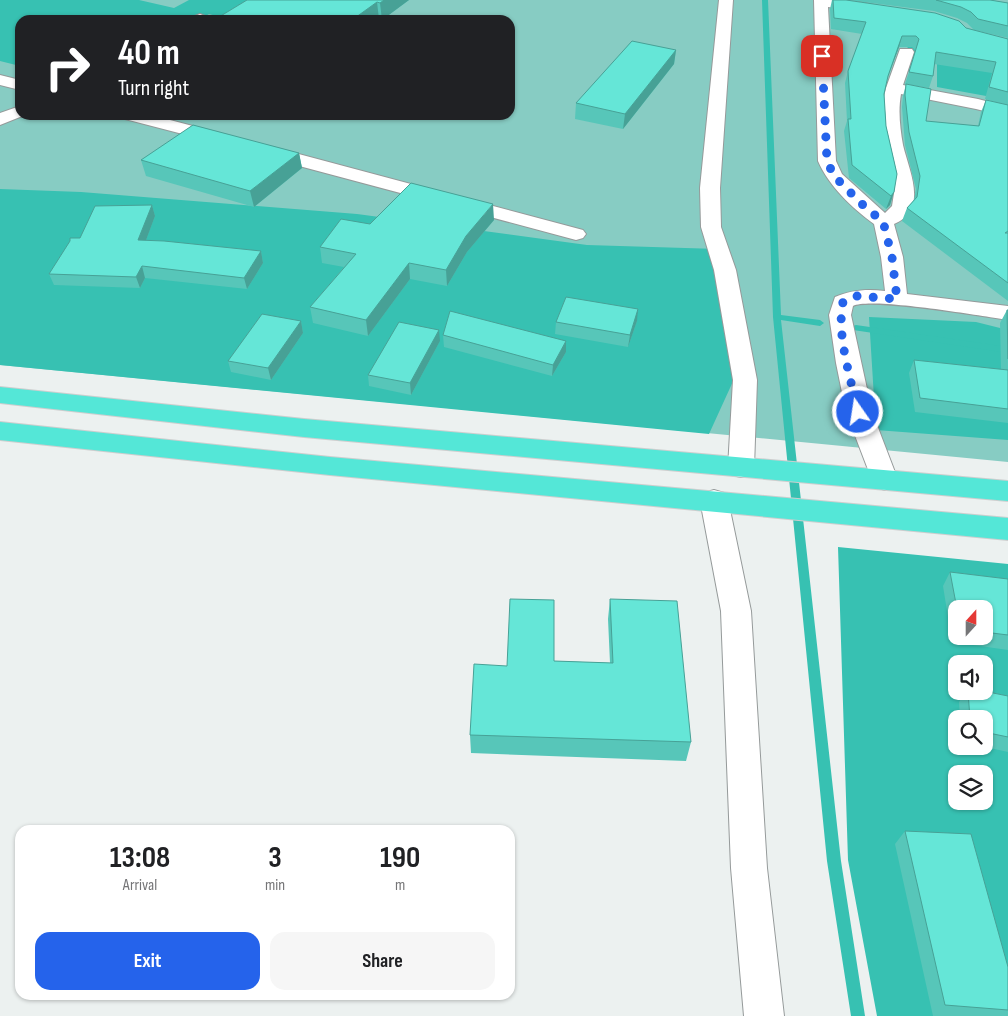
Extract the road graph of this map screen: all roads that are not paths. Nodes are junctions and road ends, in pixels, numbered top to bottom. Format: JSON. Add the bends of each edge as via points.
{"nodes":[{"id":1,"x":726,"y":0,"type":"edge"},
{"id":2,"x":820,"y":1,"type":"edge"},
{"id":3,"x":884,"y":10,"type":"edge"},
{"id":4,"x":906,"y":52,"type":"edge"},
{"id":5,"x":0,"y":80,"type":"edge"},
{"id":6,"x":15,"y":84,"type":"edge"},
{"id":7,"x":894,"y":88,"type":"junction"},
{"id":8,"x":1008,"y":112,"type":"edge"},
{"id":9,"x":15,"y":113,"type":"edge"},
{"id":10,"x":0,"y":120,"type":"edge"},
{"id":11,"x":150,"y":120,"type":"edge"},
{"id":12,"x":883,"y":221,"type":"junction"},
{"id":13,"x":576,"y":234,"type":"dead end"},
{"id":14,"x":897,"y":299,"type":"junction"},
{"id":15,"x":1008,"y":313,"type":"edge"},
{"id":16,"x":0,"y":395,"type":"edge"},
{"id":17,"x":0,"y":431,"type":"edge"},
{"id":18,"x":748,"y":468,"type":"junction"},
{"id":19,"x":885,"y":480,"type":"junction"},
{"id":20,"x":1008,"y":491,"type":"edge"},
{"id":21,"x":714,"y":500,"type":"junction"},
{"id":22,"x":1008,"y":529,"type":"edge"},
{"id":23,"x":764,"y":1016,"type":"edge"}],
"edges":[{"from":1,"to":18,"type":"street","via":[[710,188],[711,228],[725,270],[745,380]]},
{"from":2,"to":3,"type":"street"},
{"from":2,"to":12,"type":"street","via":[[827,161],[834,176]]},
{"from":4,"to":7,"type":"street"},
{"from":5,"to":6,"type":"street"},
{"from":7,"to":8,"type":"street"},
{"from":7,"to":12,"type":"street","via":[[891,97],[893,140],[904,179],[903,200],[897,214]]},
{"from":9,"to":10,"type":"street"},
{"from":11,"to":13,"type":"street"},
{"from":12,"to":14,"type":"street"},
{"from":14,"to":15,"type":"street"},
{"from":14,"to":19,"type":"street","via":[[856,296],[843,302],[840,315],[858,412]]},
{"from":16,"to":18,"type":"highway","via":[[304,428]]},
{"from":17,"to":21,"type":"highway","via":[[330,466]]},
{"from":18,"to":19,"type":"highway"},
{"from":19,"to":20,"type":"highway"},
{"from":21,"to":22,"type":"highway"},
{"from":21,"to":23,"type":"street","via":[[736,611],[749,868]]}]}
